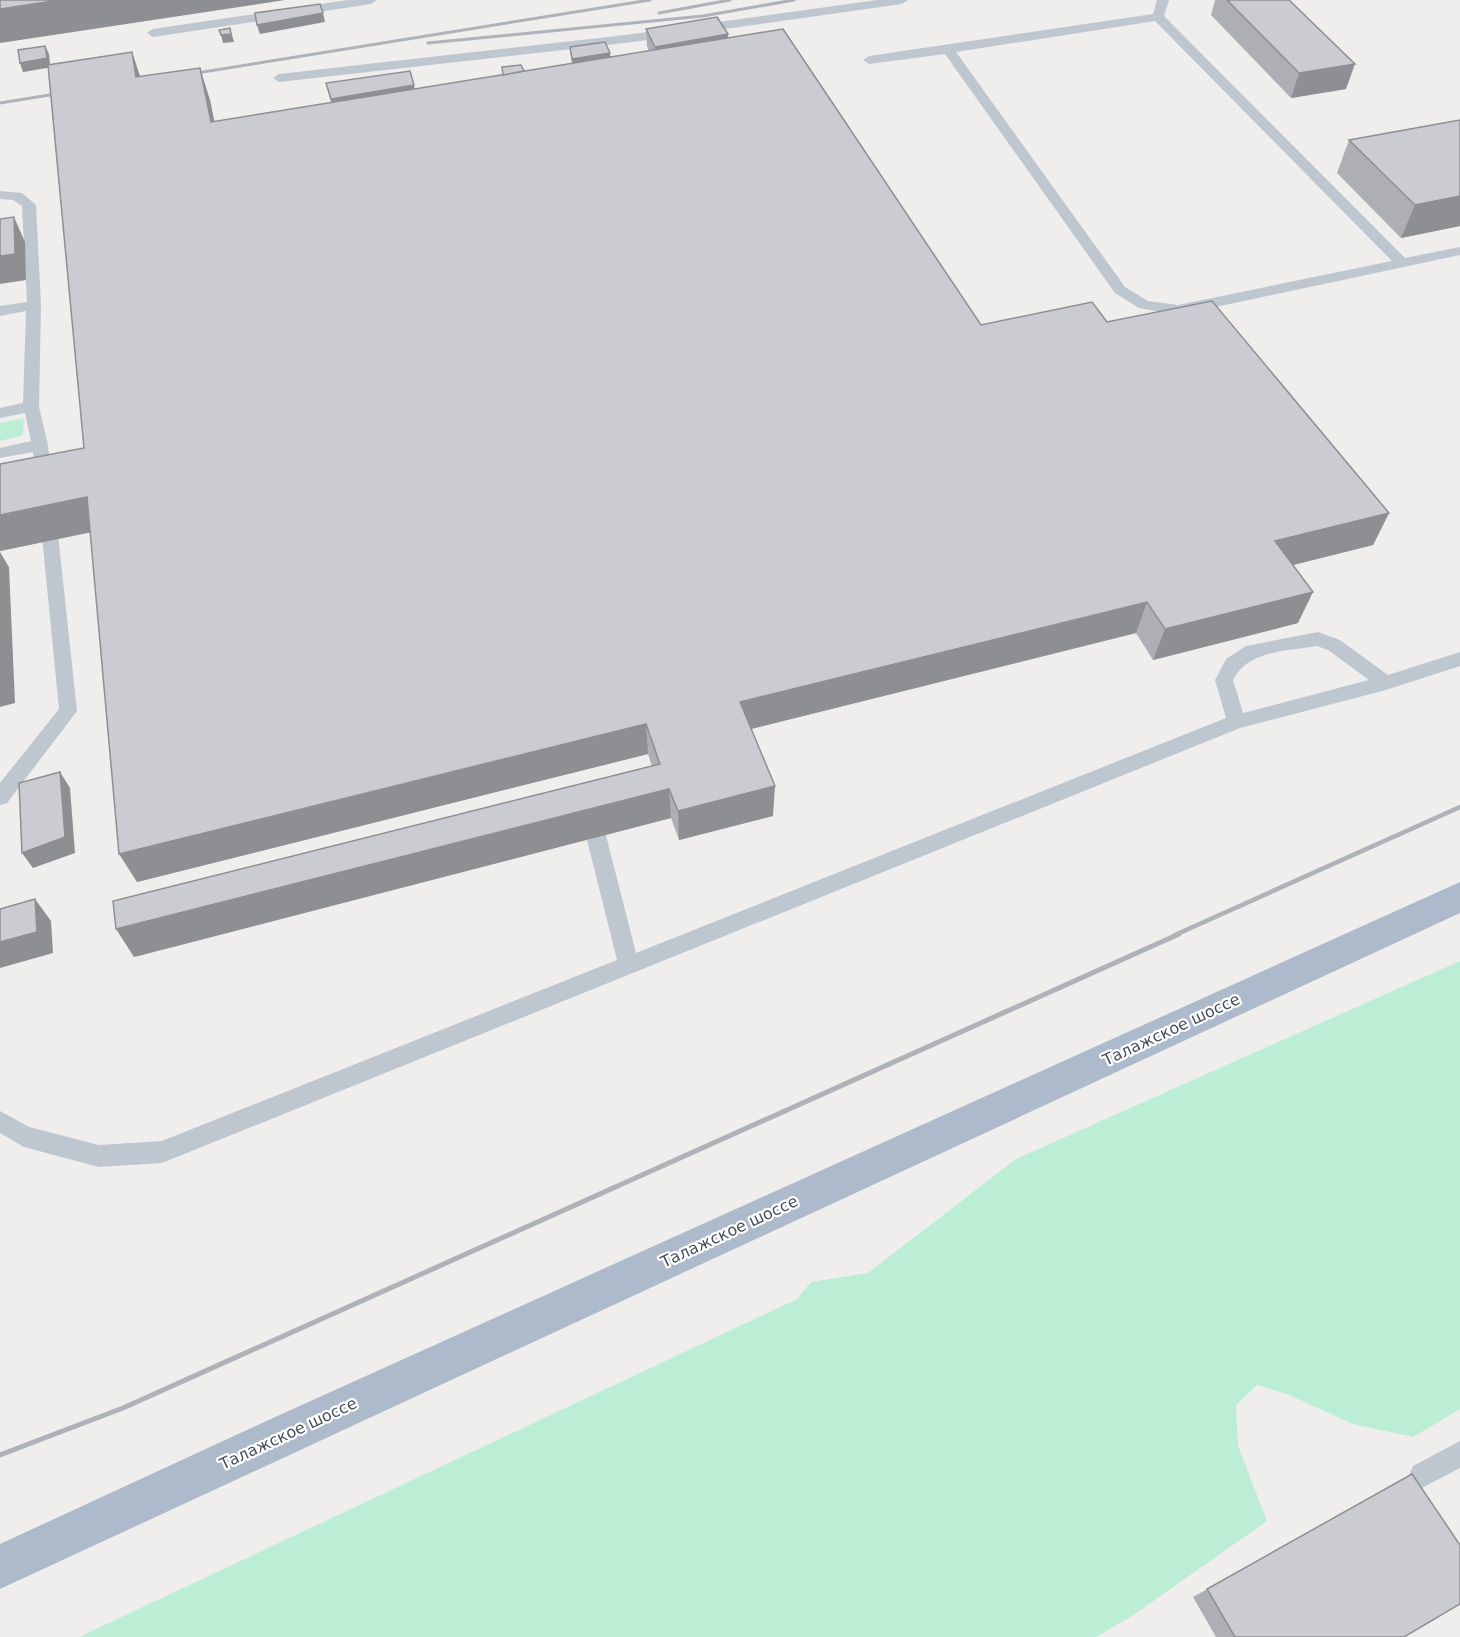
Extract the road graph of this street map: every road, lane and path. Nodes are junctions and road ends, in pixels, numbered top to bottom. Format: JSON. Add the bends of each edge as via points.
{"nodes":[{"id":1,"x":371,"y":0,"type":"edge"},
{"id":2,"x":903,"y":0,"type":"edge"},
{"id":3,"x":1163,"y":0,"type":"edge"},
{"id":4,"x":1158,"y":17,"type":"junction"},
{"id":5,"x":153,"y":33,"type":"dead end"},
{"id":6,"x":948,"y":50,"type":"junction"},
{"id":7,"x":869,"y":60,"type":"dead end"},
{"id":8,"x":279,"y":78,"type":"dead end"},
{"id":9,"x":0,"y":195,"type":"edge"},
{"id":10,"x":1460,"y":251,"type":"edge"},
{"id":11,"x":1402,"y":263,"type":"junction"},
{"id":12,"x":34,"y":305,"type":"junction"},
{"id":13,"x":0,"y":311,"type":"edge"},
{"id":14,"x":31,"y":407,"type":"junction"},
{"id":15,"x":0,"y":413,"type":"edge"},
{"id":16,"x":40,"y":445,"type":"junction"},
{"id":17,"x":0,"y":453,"type":"edge"},
{"id":18,"x":1460,"y":659,"type":"edge"},
{"id":19,"x":1386,"y":683,"type":"junction"},
{"id":20,"x":1236,"y":723,"type":"junction"},
{"id":21,"x":0,"y":797,"type":"edge"},
{"id":22,"x":587,"y":800,"type":"edge"},
{"id":23,"x":1460,"y":897,"type":"edge"},
{"id":24,"x":629,"y":965,"type":"junction"},
{"id":25,"x":0,"y":1120,"type":"edge"},
{"id":26,"x":1460,"y":1454,"type":"edge"},
{"id":27,"x":1422,"y":1475,"type":"dead end"},
{"id":28,"x":0,"y":1567,"type":"edge"}],
"edges":[{"from":1,"to":5,"type":"lane"},
{"from":2,"to":8,"type":"lane","via":[[625,39]]},
{"from":3,"to":4,"type":"lane"},
{"from":4,"to":6,"type":"lane"},
{"from":4,"to":11,"type":"lane"},
{"from":6,"to":7,"type":"lane"},
{"from":6,"to":11,"type":"lane","via":[[1120,290],[1144,305],[1178,309]]},
{"from":9,"to":12,"type":"lane","via":[[16,196],[29,205]]},
{"from":10,"to":11,"type":"lane"},
{"from":12,"to":13,"type":"lane"},
{"from":12,"to":14,"type":"lane"},
{"from":14,"to":15,"type":"lane"},
{"from":14,"to":16,"type":"lane"},
{"from":16,"to":17,"type":"lane"},
{"from":16,"to":21,"type":"lane","via":[[68,711]]},
{"from":18,"to":19,"type":"lane"},
{"from":19,"to":20,"type":"lane"},
{"from":19,"to":20,"type":"lane","via":[[1334,645],[1318,639],[1252,651],[1232,664],[1224,680]]},
{"from":20,"to":24,"type":"lane"},
{"from":22,"to":24,"type":"lane"},
{"from":23,"to":28,"type":"main road","name":"Талажское шоссе"},
{"from":24,"to":25,"type":"lane","via":[[162,1152],[99,1156],[24,1136]]},
{"from":26,"to":27,"type":"lane"}]}
